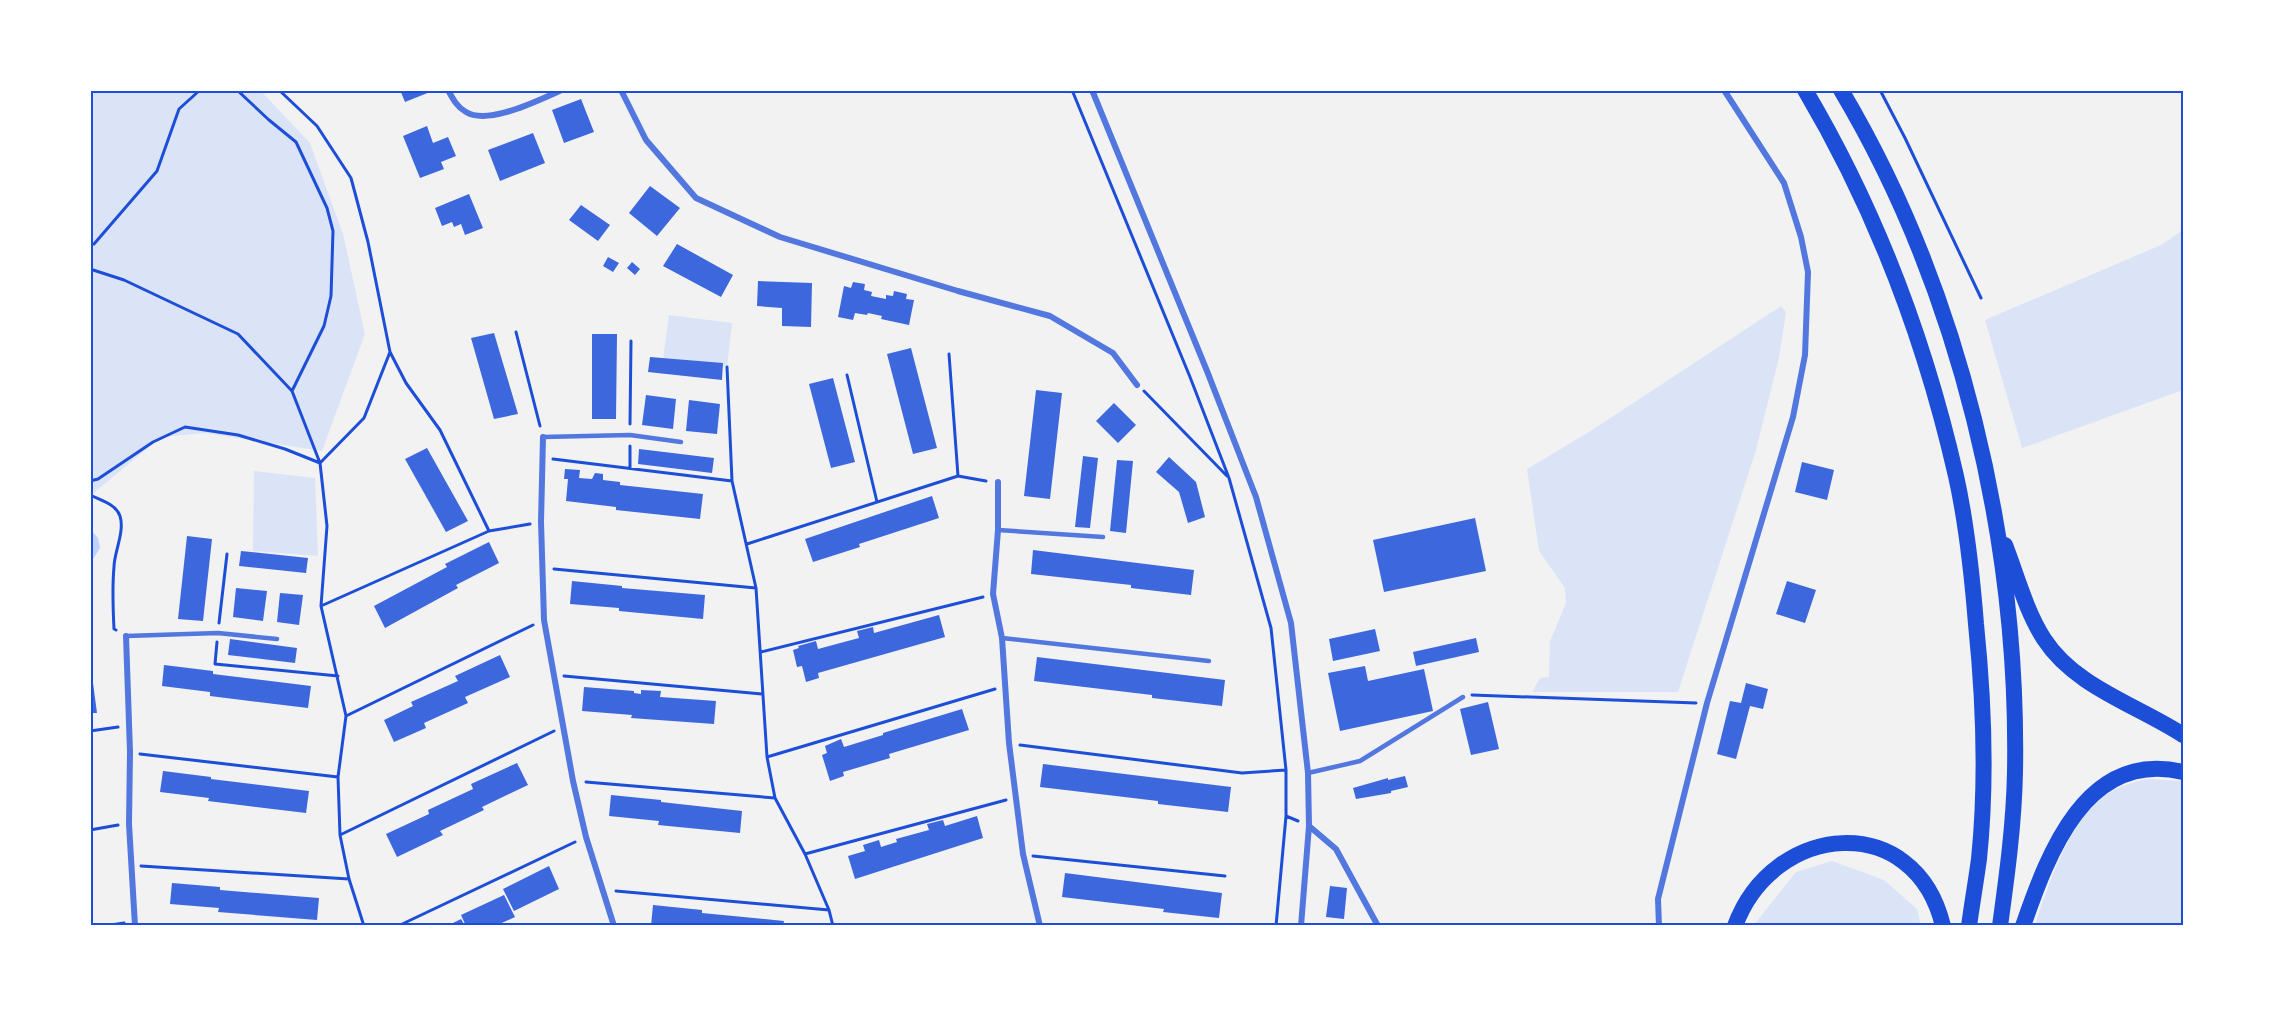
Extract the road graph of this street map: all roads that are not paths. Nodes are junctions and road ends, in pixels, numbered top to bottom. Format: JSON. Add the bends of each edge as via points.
{"nodes":[{"id":1,"x":448,"y":90,"type":"edge"},
{"id":2,"x":562,"y":90,"type":"edge"},
{"id":3,"x":621,"y":90,"type":"edge"},
{"id":4,"x":1092,"y":90,"type":"edge"},
{"id":5,"x":1724,"y":90,"type":"edge"},
{"id":6,"x":1805,"y":90,"type":"edge"},
{"id":7,"x":1841,"y":90,"type":"edge"},
{"id":8,"x":1137,"y":385,"type":"road end"},
{"id":9,"x":543,"y":437,"type":"joint"},
{"id":10,"x":681,"y":442,"type":"dead end"},
{"id":11,"x":998,"y":482,"type":"road end"},
{"id":12,"x":1996,"y":522,"type":"junction"},
{"id":13,"x":998,"y":530,"type":"junction"},
{"id":14,"x":1103,"y":537,"type":"dead end"},
{"id":15,"x":126,"y":636,"type":"joint"},
{"id":16,"x":1002,"y":638,"type":"junction"},
{"id":17,"x":278,"y":639,"type":"dead end"},
{"id":18,"x":1209,"y":661,"type":"dead end"},
{"id":19,"x":1463,"y":697,"type":"road end"},
{"id":20,"x":2183,"y":735,"type":"edge"},
{"id":21,"x":2183,"y":772,"type":"edge"},
{"id":22,"x":1308,"y":773,"type":"junction"},
{"id":23,"x":1309,"y":826,"type":"junction"},
{"id":24,"x":135,"y":924,"type":"edge"},
{"id":25,"x":614,"y":926,"type":"edge"},
{"id":26,"x":1040,"y":926,"type":"edge"},
{"id":27,"x":1301,"y":926,"type":"edge"},
{"id":28,"x":1378,"y":926,"type":"edge"},
{"id":29,"x":1659,"y":926,"type":"edge"},
{"id":30,"x":1735,"y":926,"type":"edge"},
{"id":31,"x":1943,"y":926,"type":"edge"},
{"id":32,"x":1969,"y":926,"type":"edge"},
{"id":33,"x":2000,"y":926,"type":"edge"},
{"id":34,"x":2023,"y":926,"type":"edge"}],
"edges":[{"from":1,"to":2,"type":"street","via":[[468,114],[487,116],[515,110]]},
{"from":3,"to":8,"type":"street","via":[[646,140],[696,198],[780,237],[1050,315],[1113,353]]},
{"from":4,"to":22,"type":"street","via":[[1256,498],[1291,623]]},
{"from":5,"to":29,"type":"street","via":[[1784,183],[1801,237],[1808,272],[1805,355],[1793,417],[1707,703],[1658,899]]},
{"from":6,"to":32,"type":"highway","via":[[1841,153],[1889,259],[1914,327],[1956,478],[1970,559],[1982,685],[1981,824]]},
{"from":7,"to":12,"type":"highway","via":[[1894,191],[1950,332]]},
{"from":9,"to":10,"type":"lane","via":[[630,435]]},
{"from":9,"to":25,"type":"street","via":[[544,620],[573,781]]},
{"from":11,"to":13,"type":"street"},
{"from":12,"to":20,"type":"highway","via":[[2035,622],[2059,657],[2078,675]]},
{"from":12,"to":33,"type":"highway","via":[[2013,679],[2015,773]]},
{"from":13,"to":14,"type":"lane"},
{"from":13,"to":16,"type":"street","via":[[993,594]]},
{"from":15,"to":17,"type":"lane","via":[[218,633]]},
{"from":15,"to":24,"type":"street"},
{"from":16,"to":18,"type":"lane"},
{"from":16,"to":26,"type":"street","via":[[1023,854]]},
{"from":19,"to":22,"type":"lane","via":[[1360,761]]},
{"from":21,"to":34,"type":"highway","via":[[2140,771],[2109,782],[2091,794],[2058,841]]},
{"from":22,"to":23,"type":"street"},
{"from":23,"to":27,"type":"street"},
{"from":23,"to":28,"type":"street","via":[[1336,849]]},
{"from":30,"to":31,"type":"highway","via":[[1750,893],[1778,866],[1798,853],[1848,842],[1892,854],[1909,865],[1926,885]]}]}
